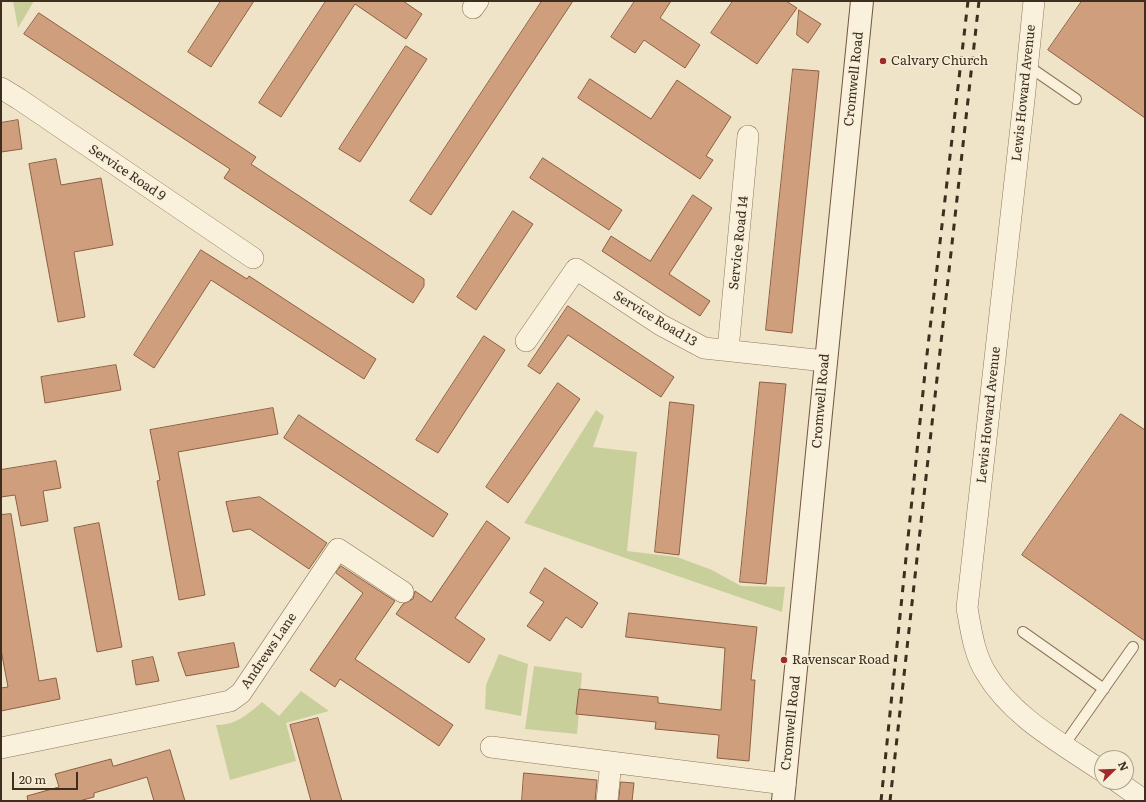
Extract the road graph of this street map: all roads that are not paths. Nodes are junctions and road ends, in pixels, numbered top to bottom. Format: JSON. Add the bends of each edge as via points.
{"nodes":[{"id":1,"x":862,"y":1,"type":"edge"},
{"id":2,"x":1034,"y":1,"type":"edge"},
{"id":3,"x":1028,"y":66,"type":"junction"},
{"id":4,"x":1,"y":88,"type":"edge"},
{"id":5,"x":1076,"y":99,"type":"dead end"},
{"id":6,"x":748,"y":136,"type":"dead end"},
{"id":7,"x":252,"y":258,"type":"dead end"},
{"id":8,"x":526,"y":341,"type":"dead end"},
{"id":9,"x":728,"y":350,"type":"junction"},
{"id":10,"x":825,"y":361,"type":"junction"},
{"id":11,"x":403,"y":592,"type":"dead end"},
{"id":12,"x":1023,"y":632,"type":"dead end"},
{"id":13,"x":1133,"y":647,"type":"dead end"},
{"id":14,"x":1104,"y":688,"type":"junction"},
{"id":15,"x":1064,"y":745,"type":"junction"},
{"id":16,"x":491,"y":747,"type":"dead end"},
{"id":17,"x":1,"y":748,"type":"edge"},
{"id":18,"x":611,"y":762,"type":"junction"},
{"id":19,"x":1094,"y":766,"type":"edge"},
{"id":20,"x":1129,"y":790,"type":"edge"},
{"id":21,"x":784,"y":792,"type":"edge"},
{"id":22,"x":608,"y":801,"type":"edge"},
{"id":23,"x":1145,"y":801,"type":"edge"}],
"edges":[{"from":1,"to":10,"type":"street","name":"Cromwell Road"},
{"from":2,"to":3,"type":"street","name":"Lewis Howard Avenue"},
{"from":3,"to":5,"type":"lane"},
{"from":3,"to":15,"type":"street","name":"Lewis Howard Avenue","via":[[967,608],[974,643],[986,673],[1008,701]]},
{"from":4,"to":7,"type":"street","name":"Service Road 9"},
{"from":6,"to":9,"type":"street","name":"Service Road 14"},
{"from":8,"to":9,"type":"street","name":"Service Road 13","via":[[576,270],[690,342],[704,348]]},
{"from":9,"to":10,"type":"street","name":"Service Road 13"},
{"from":10,"to":21,"type":"street","name":"Cromwell Road"},
{"from":11,"to":17,"type":"street","name":"Andrews Lane","via":[[338,549],[241,693],[230,701]]},
{"from":12,"to":14,"type":"lane"},
{"from":13,"to":14,"type":"lane"},
{"from":14,"to":15,"type":"lane"},
{"from":15,"to":19,"type":"street","name":"Lewis Howard Avenue"},
{"from":16,"to":18,"type":"street"},
{"from":18,"to":21,"type":"street"},
{"from":18,"to":22,"type":"street"},
{"from":20,"to":23,"type":"street"}]}
